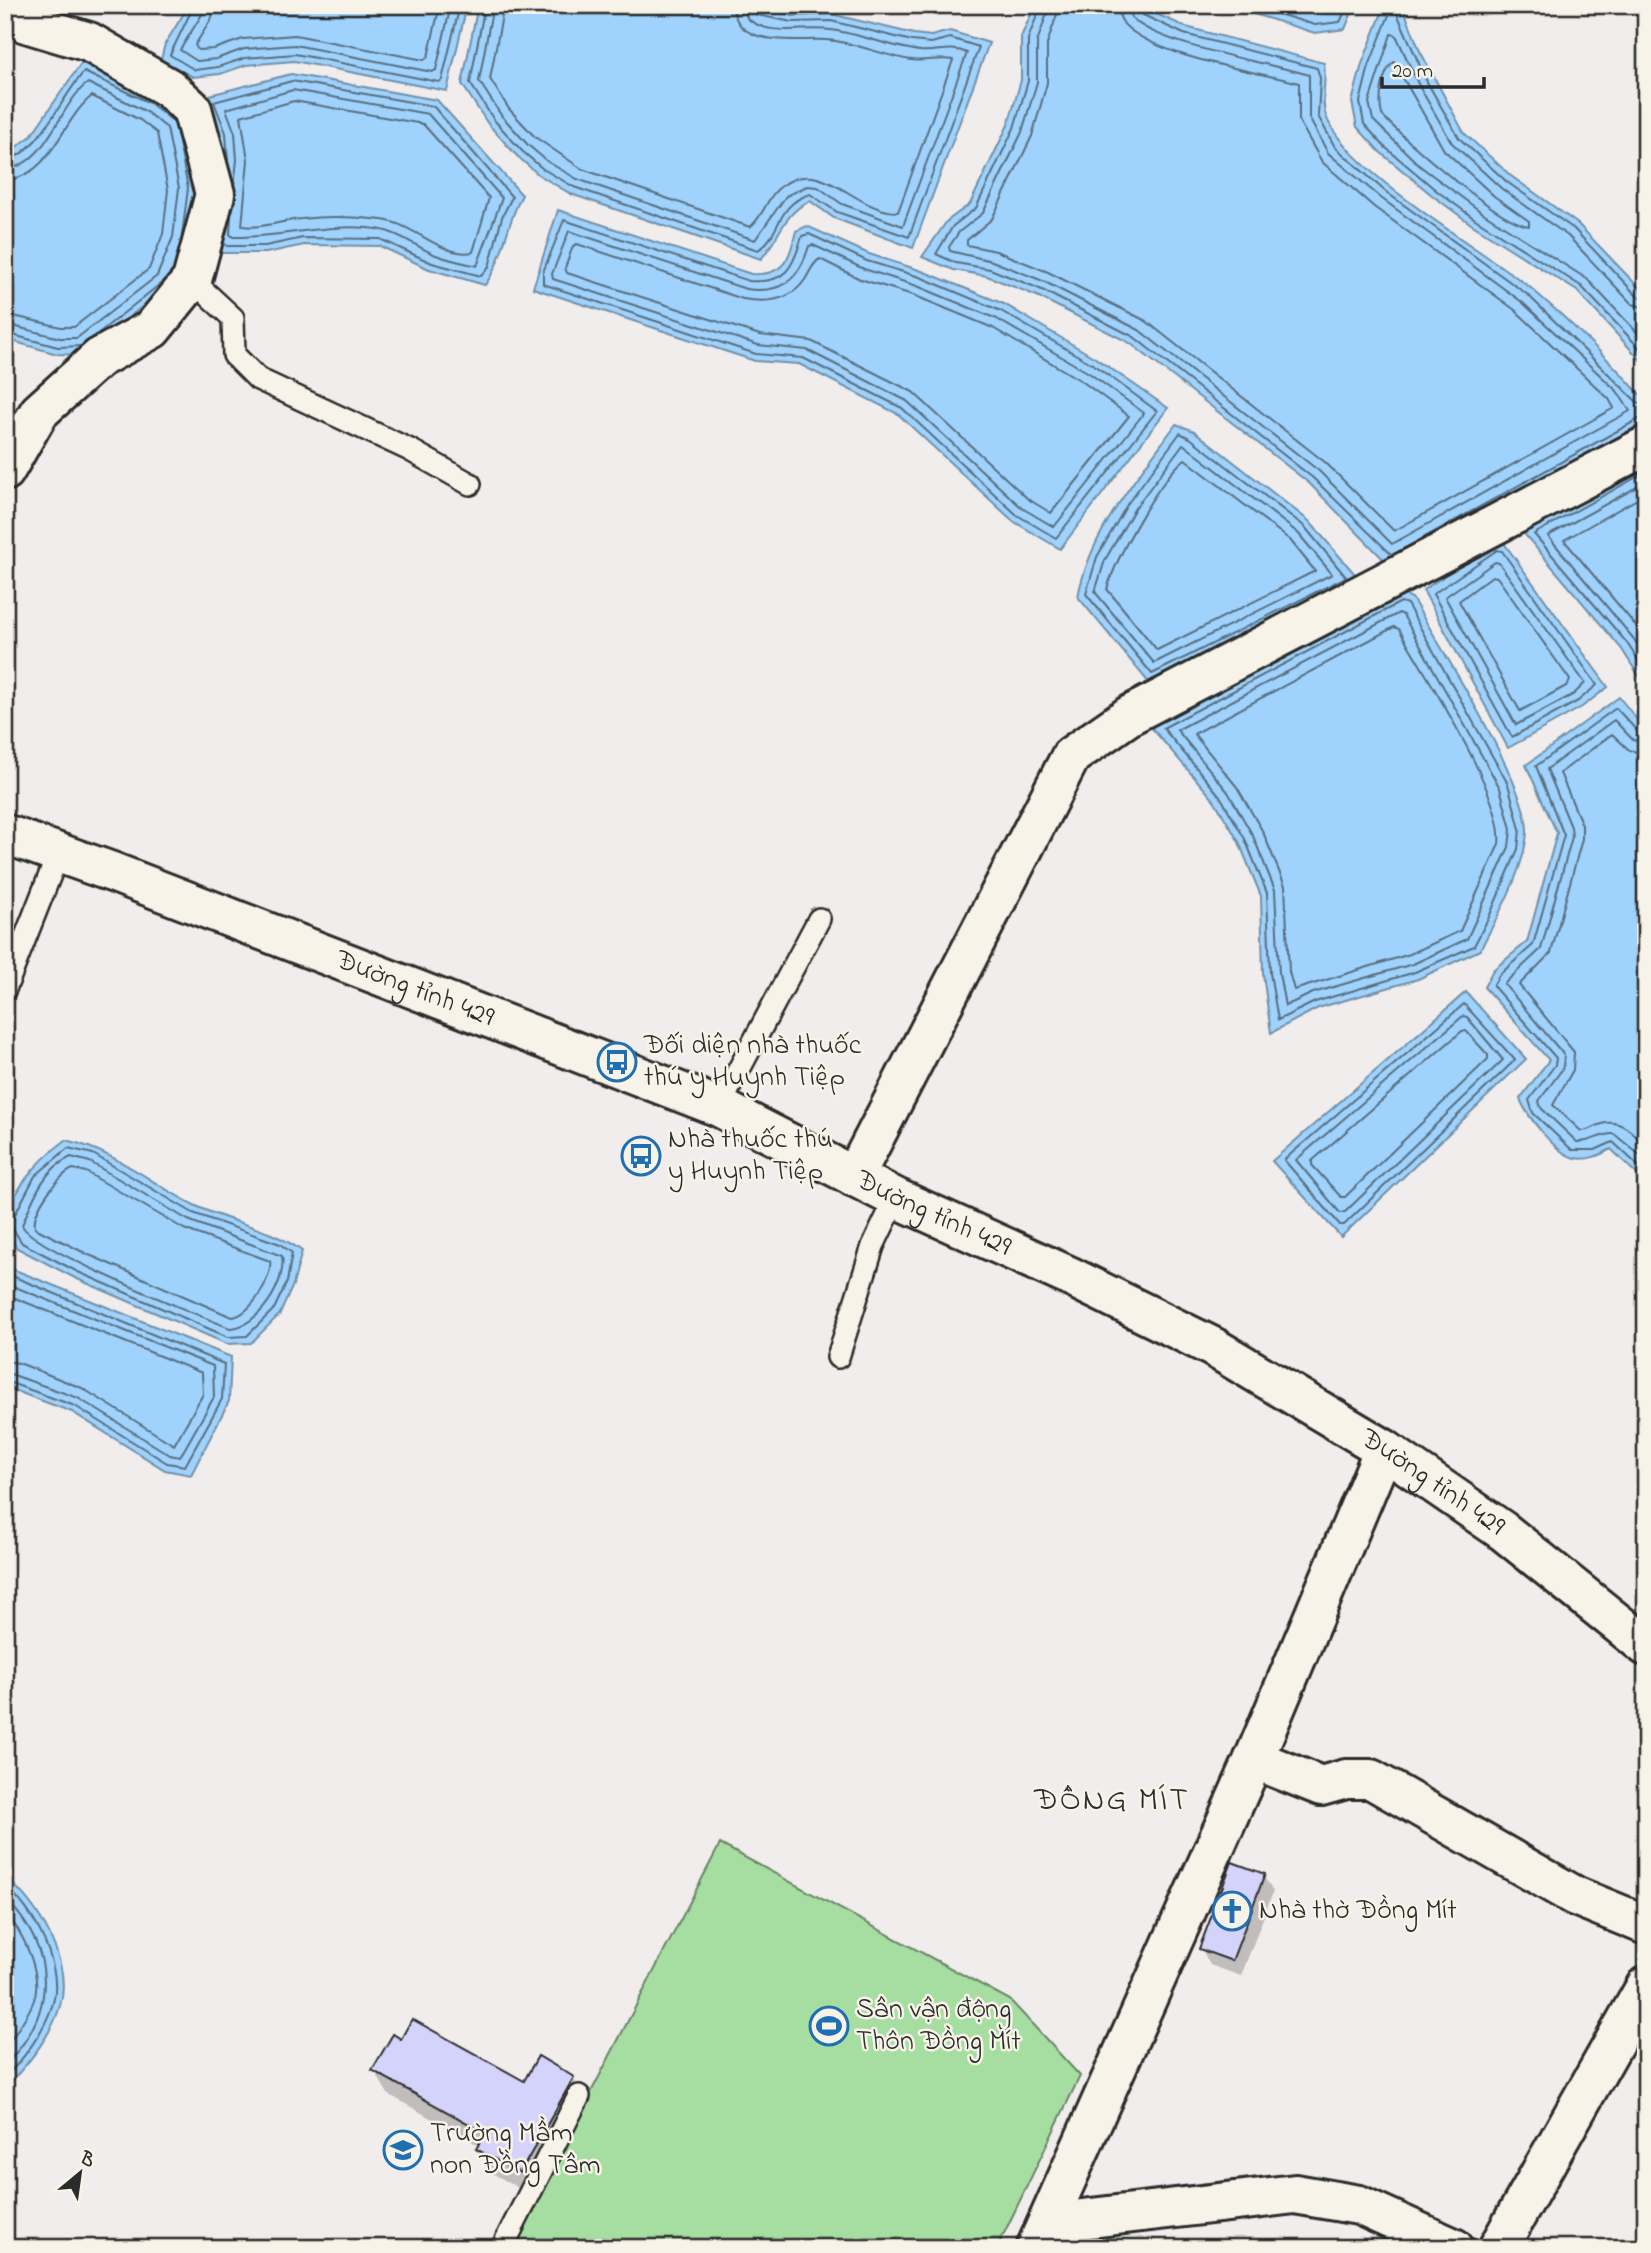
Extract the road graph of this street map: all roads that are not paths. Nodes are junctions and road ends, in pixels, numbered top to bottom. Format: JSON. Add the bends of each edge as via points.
{"nodes":[{"id":1,"x":5,"y":10,"type":"edge"},
{"id":2,"x":192,"y":280,"type":"junction"},
{"id":3,"x":1646,"y":446,"type":"edge"},
{"id":4,"x":5,"y":471,"type":"edge"},
{"id":5,"x":470,"y":484,"type":"dead end"},
{"id":6,"x":5,"y":834,"type":"edge"},
{"id":7,"x":59,"y":852,"type":"junction"},
{"id":8,"x":819,"y":919,"type":"dead end"},
{"id":9,"x":5,"y":989,"type":"edge"},
{"id":10,"x":719,"y":1107,"type":"junction"},
{"id":11,"x":854,"y":1177,"type":"junction"},
{"id":12,"x":896,"y":1198,"type":"junction"},
{"id":13,"x":838,"y":1357,"type":"dead end"},
{"id":14,"x":1384,"y":1449,"type":"junction"},
{"id":15,"x":1646,"y":1646,"type":"edge"},
{"id":16,"x":1254,"y":1759,"type":"junction"},
{"id":17,"x":1646,"y":1925,"type":"edge"},
{"id":18,"x":1646,"y":1986,"type":"edge"},
{"id":19,"x":579,"y":2096,"type":"dead end"},
{"id":20,"x":1042,"y":2235,"type":"edge"},
{"id":21,"x":502,"y":2248,"type":"edge"},
{"id":22,"x":1454,"y":2248,"type":"edge"},
{"id":23,"x":1498,"y":2248,"type":"edge"}],
"edges":[{"from":1,"to":2,"type":"street","via":[[26,23],[89,42],[169,88],[192,109],[215,194]]},
{"from":2,"to":4,"type":"street","via":[[152,329],[99,358],[39,412]]},
{"from":2,"to":5,"type":"lane","via":[[233,318],[234,355],[258,379],[410,450]]},
{"from":3,"to":11,"type":"street","via":[[1130,715],[1071,756]]},
{"from":6,"to":7,"type":"street","name":"Đường tỉnh 429"},
{"from":7,"to":9,"type":"lane"},
{"from":7,"to":10,"type":"street","name":"Đường tỉnh 429"},
{"from":8,"to":10,"type":"lane"},
{"from":10,"to":11,"type":"street","name":"Đường tỉnh 429"},
{"from":11,"to":12,"type":"street","name":"Đường tỉnh 429"},
{"from":12,"to":13,"type":"lane","via":[[873,1246]]},
{"from":12,"to":14,"type":"street","name":"Đường tỉnh 429","via":[[1213,1348]]},
{"from":14,"to":15,"type":"street","name":"Đường tỉnh 429","via":[[1503,1531]]},
{"from":14,"to":16,"type":"street"},
{"from":16,"to":17,"type":"street","via":[[1321,1786],[1371,1779],[1575,1896]]},
{"from":16,"to":20,"type":"street"},
{"from":18,"to":23,"type":"street"},
{"from":19,"to":21,"type":"lane"},
{"from":20,"to":22,"type":"street","via":[[1296,2194],[1359,2204]]}]}
